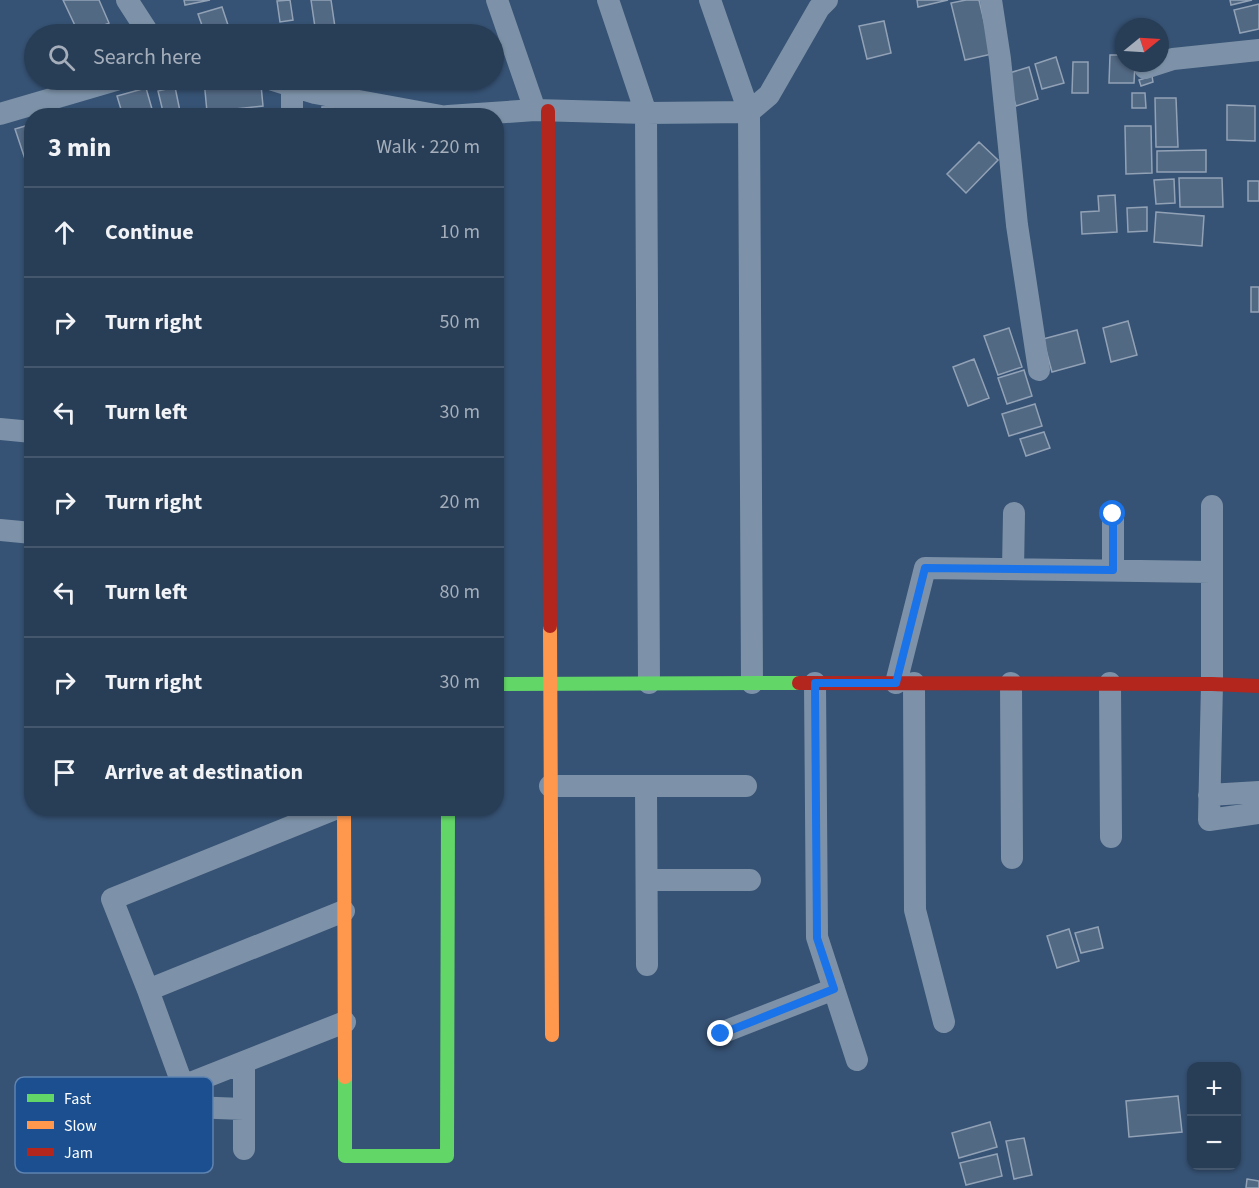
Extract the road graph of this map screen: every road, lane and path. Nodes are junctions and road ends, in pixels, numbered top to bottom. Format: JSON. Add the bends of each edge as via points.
{"nodes":[{"id":1,"x":126,"y":0,"type":"edge"},
{"id":2,"x":497,"y":0,"type":"edge"},
{"id":3,"x":608,"y":0,"type":"edge"},
{"id":4,"x":710,"y":0,"type":"edge"},
{"id":5,"x":827,"y":0,"type":"edge"},
{"id":6,"x":991,"y":0,"type":"edge"},
{"id":7,"x":142,"y":24,"type":"edge"},
{"id":8,"x":1259,"y":50,"type":"edge"},
{"id":9,"x":1169,"y":60,"type":"edge"},
{"id":10,"x":82,"y":90,"type":"edge"},
{"id":11,"x":285,"y":90,"type":"edge"},
{"id":12,"x":305,"y":90,"type":"edge"},
{"id":13,"x":290,"y":108,"type":"edge"},
{"id":14,"x":397,"y":108,"type":"edge"},
{"id":15,"x":542,"y":111,"type":"junction"},
{"id":16,"x":749,"y":112,"type":"junction"},
{"id":17,"x":504,"y":113,"type":"edge"},
{"id":18,"x":646,"y":113,"type":"junction"},
{"id":19,"x":0,"y":114,"type":"edge"},
{"id":20,"x":1039,"y":370,"type":"dead end"},
{"id":21,"x":0,"y":429,"type":"edge"},
{"id":22,"x":24,"y":431,"type":"edge"},
{"id":23,"x":1212,"y":506,"type":"dead end"},
{"id":24,"x":1014,"y":513,"type":"dead end"},
{"id":25,"x":1113,"y":514,"type":"dead end"},
{"id":26,"x":0,"y":530,"type":"edge"},
{"id":27,"x":24,"y":532,"type":"edge"},
{"id":28,"x":1013,"y":569,"type":"junction"},
{"id":29,"x":1113,"y":570,"type":"junction"},
{"id":30,"x":1211,"y":572,"type":"junction"},
{"id":31,"x":1011,"y":682,"type":"junction"},
{"id":32,"x":550,"y":683,"type":"junction"},
{"id":33,"x":649,"y":683,"type":"junction"},
{"id":34,"x":752,"y":683,"type":"junction"},
{"id":35,"x":815,"y":683,"type":"junction"},
{"id":36,"x":905,"y":683,"type":"junction"},
{"id":37,"x":1110,"y":683,"type":"junction"},
{"id":38,"x":504,"y":684,"type":"edge"},
{"id":39,"x":1212,"y":684,"type":"junction"},
{"id":40,"x":1259,"y":686,"type":"edge"},
{"id":41,"x":550,"y":786,"type":"junction"},
{"id":42,"x":646,"y":786,"type":"junction"},
{"id":43,"x":746,"y":786,"type":"dead end"},
{"id":44,"x":1259,"y":792,"type":"edge"},
{"id":45,"x":1209,"y":795,"type":"junction"},
{"id":46,"x":1259,"y":813,"type":"edge"},
{"id":47,"x":320,"y":816,"type":"edge"},
{"id":48,"x":337,"y":816,"type":"edge"},
{"id":49,"x":448,"y":816,"type":"edge"},
{"id":50,"x":1111,"y":837,"type":"dead end"},
{"id":51,"x":1012,"y":858,"type":"dead end"},
{"id":52,"x":647,"y":880,"type":"junction"},
{"id":53,"x":750,"y":880,"type":"dead end"},
{"id":54,"x":344,"y":911,"type":"junction"},
{"id":55,"x":647,"y":964,"type":"dead end"},
{"id":56,"x":834,"y":989,"type":"junction"},
{"id":57,"x":148,"y":990,"type":"junction"},
{"id":58,"x":345,"y":1022,"type":"junction"},
{"id":59,"x":944,"y":1022,"type":"dead end"},
{"id":60,"x":721,"y":1034,"type":"dead end"},
{"id":61,"x":552,"y":1035,"type":"dead end"},
{"id":62,"x":857,"y":1060,"type":"dead end"},
{"id":63,"x":244,"y":1062,"type":"junction"},
{"id":64,"x":180,"y":1077,"type":"edge"},
{"id":65,"x":206,"y":1077,"type":"edge"},
{"id":66,"x":213,"y":1108,"type":"edge"},
{"id":67,"x":243,"y":1109,"type":"junction"},
{"id":68,"x":243,"y":1149,"type":"dead end"}],
"edges":[{"from":1,"to":7,"type":"street"},
{"from":2,"to":15,"type":"street"},
{"from":3,"to":18,"type":"street"},
{"from":4,"to":16,"type":"street"},
{"from":5,"to":16,"type":"street","via":[[769,95]]},
{"from":6,"to":20,"type":"street","via":[[1017,225]]},
{"from":8,"to":9,"type":"street"},
{"from":10,"to":19,"type":"street"},
{"from":11,"to":13,"type":"street"},
{"from":12,"to":14,"type":"street"},
{"from":15,"to":17,"type":"street"},
{"from":15,"to":18,"type":"street"},
{"from":15,"to":32,"type":"street"},
{"from":16,"to":18,"type":"street"},
{"from":16,"to":34,"type":"street"},
{"from":18,"to":33,"type":"street"},
{"from":21,"to":22,"type":"street"},
{"from":23,"to":30,"type":"street"},
{"from":24,"to":28,"type":"street"},
{"from":25,"to":29,"type":"street"},
{"from":26,"to":27,"type":"street"},
{"from":28,"to":29,"type":"street"},
{"from":28,"to":36,"type":"street","via":[[925,568]]},
{"from":29,"to":30,"type":"street"},
{"from":30,"to":39,"type":"street"},
{"from":31,"to":36,"type":"street"},
{"from":31,"to":37,"type":"street"},
{"from":31,"to":51,"type":"street"},
{"from":32,"to":33,"type":"street"},
{"from":32,"to":38,"type":"street"},
{"from":32,"to":41,"type":"street"},
{"from":33,"to":34,"type":"street"},
{"from":34,"to":35,"type":"street"},
{"from":35,"to":36,"type":"street"},
{"from":35,"to":56,"type":"street","via":[[817,938]]},
{"from":36,"to":59,"type":"street","via":[[915,910]]},
{"from":37,"to":39,"type":"street"},
{"from":37,"to":50,"type":"street"},
{"from":39,"to":40,"type":"street"},
{"from":39,"to":45,"type":"street"},
{"from":41,"to":42,"type":"street"},
{"from":41,"to":61,"type":"street"},
{"from":42,"to":43,"type":"street"},
{"from":42,"to":52,"type":"street"},
{"from":44,"to":45,"type":"street"},
{"from":45,"to":46,"type":"street","via":[[1209,820]]},
{"from":47,"to":57,"type":"street","via":[[112,899]]},
{"from":48,"to":54,"type":"street"},
{"from":49,"to":58,"type":"street","via":[[447,1156],[345,1156]]},
{"from":52,"to":53,"type":"street"},
{"from":52,"to":55,"type":"street"},
{"from":54,"to":57,"type":"street"},
{"from":54,"to":58,"type":"street"},
{"from":56,"to":60,"type":"street"},
{"from":56,"to":62,"type":"street"},
{"from":57,"to":64,"type":"street"},
{"from":58,"to":63,"type":"street"},
{"from":63,"to":65,"type":"street"},
{"from":63,"to":67,"type":"street"},
{"from":66,"to":67,"type":"street"},
{"from":67,"to":68,"type":"street"}]}
